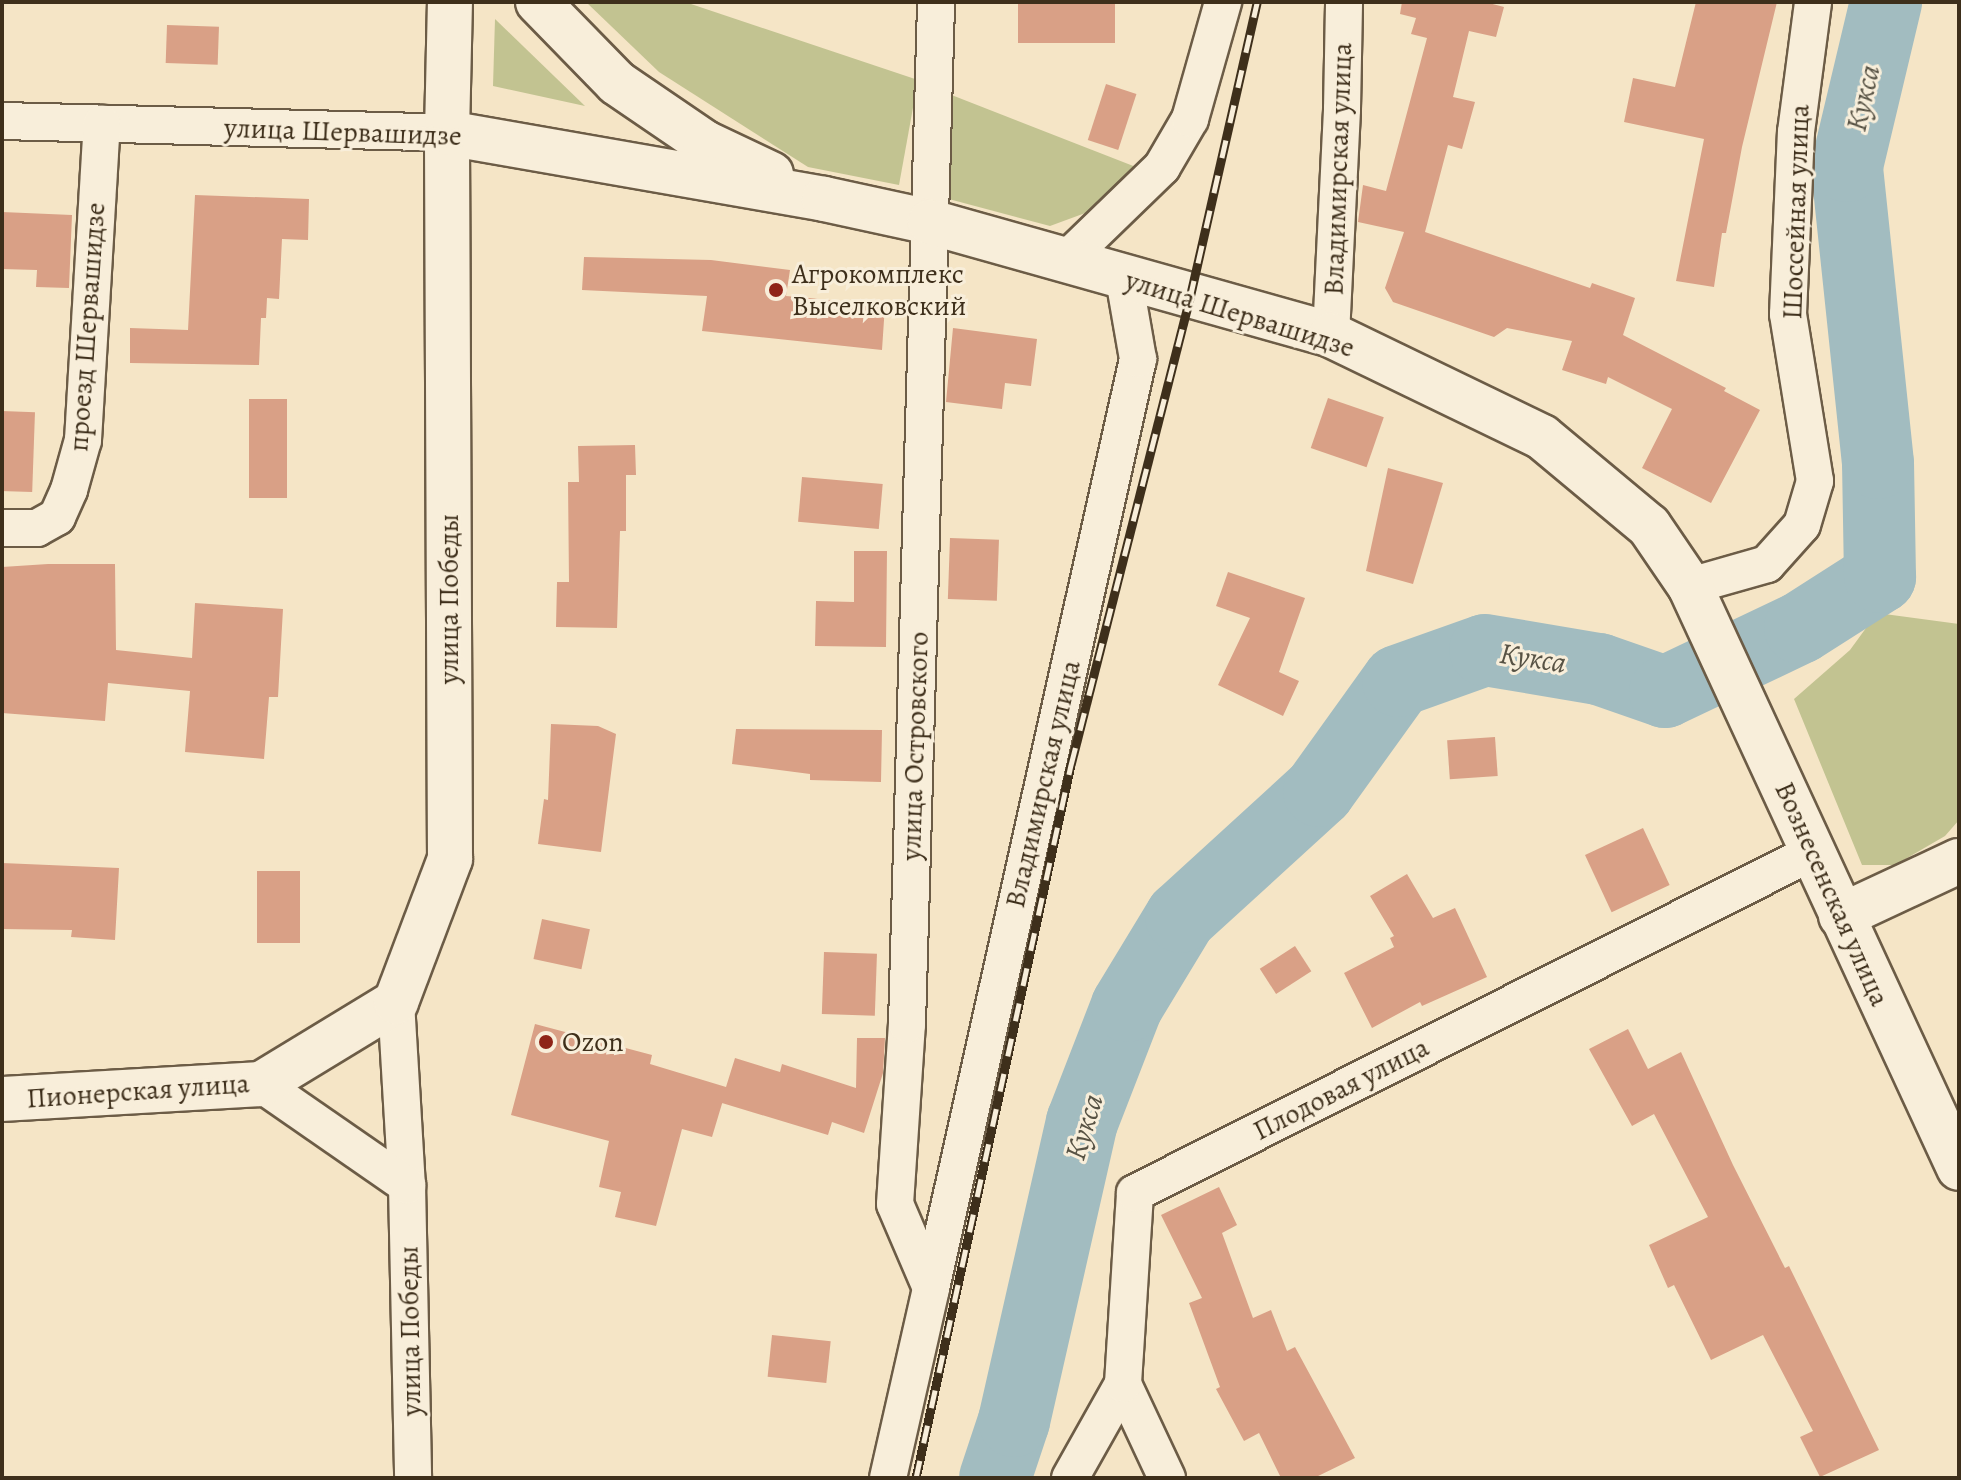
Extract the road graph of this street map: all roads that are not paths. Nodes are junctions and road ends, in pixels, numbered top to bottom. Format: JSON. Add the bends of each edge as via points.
{"nodes":[{"id":1,"x":450,"y":2,"type":"edge"},
{"id":2,"x":538,"y":2,"type":"edge"},
{"id":3,"x":936,"y":2,"type":"edge"},
{"id":4,"x":1223,"y":2,"type":"edge"},
{"id":5,"x":1344,"y":2,"type":"edge"},
{"id":6,"x":1813,"y":2,"type":"edge"},
{"id":7,"x":2,"y":121,"type":"edge"},
{"id":8,"x":102,"y":124,"type":"junction"},
{"id":9,"x":447,"y":133,"type":"junction"},
{"id":10,"x":824,"y":199,"type":"junction"},
{"id":11,"x":930,"y":222,"type":"junction"},
{"id":12,"x":1065,"y":261,"type":"junction"},
{"id":13,"x":1124,"y":279,"type":"junction"},
{"id":14,"x":1331,"y":335,"type":"junction"},
{"id":15,"x":2,"y":528,"type":"edge"},
{"id":16,"x":1698,"y":603,"type":"junction"},
{"id":17,"x":1811,"y":853,"type":"junction"},
{"id":18,"x":1959,"y":861,"type":"edge"},
{"id":19,"x":1841,"y":916,"type":"junction"},
{"id":20,"x":396,"y":1002,"type":"junction"},
{"id":21,"x":261,"y":1084,"type":"junction"},
{"id":22,"x":2,"y":1099,"type":"edge"},
{"id":23,"x":1959,"y":1168,"type":"edge"},
{"id":24,"x":407,"y":1185,"type":"junction"},
{"id":25,"x":931,"y":1288,"type":"junction"},
{"id":26,"x":1123,"y":1384,"type":"junction"},
{"id":27,"x":413,"y":1478,"type":"edge"},
{"id":28,"x":888,"y":1478,"type":"edge"},
{"id":29,"x":1070,"y":1478,"type":"edge"},
{"id":30,"x":1167,"y":1478,"type":"edge"}],
"edges":[{"from":1,"to":9,"type":"street","name":"улица Победы"},
{"from":2,"to":10,"type":"street","name":"улица Шервашидзе","via":[[617,83],[705,143]]},
{"from":3,"to":11,"type":"street","name":"улица Островского"},
{"from":4,"to":12,"type":"street","via":[[1190,119],[1162,167]]},
{"from":5,"to":14,"type":"street","name":"Владимирская улица"},
{"from":6,"to":16,"type":"street","name":"Шоссейная улица","via":[[1796,132],[1788,314],[1815,481],[1802,525],[1767,564]]},
{"from":7,"to":8,"type":"street","name":"улица Шервашидзе"},
{"from":8,"to":9,"type":"street","name":"улица Шервашидзе"},
{"from":8,"to":15,"type":"street","name":"проезд Шервашидзе","via":[[83,440],[57,517],[37,528]]},
{"from":9,"to":10,"type":"street","name":"улица Шервашидзе"},
{"from":9,"to":20,"type":"street","name":"улица Победы","via":[[450,859]]},
{"from":10,"to":11,"type":"street","name":"улица Шервашидзе"},
{"from":11,"to":12,"type":"street","name":"улица Шервашидзе"},
{"from":11,"to":25,"type":"street","name":"улица Островского","via":[[907,1024],[895,1204]]},
{"from":12,"to":13,"type":"street","name":"улица Шервашидзе"},
{"from":13,"to":14,"type":"street","name":"улица Шервашидзе"},
{"from":13,"to":25,"type":"street","name":"Владимирская улица","via":[[1138,359]]},
{"from":14,"to":16,"type":"street","name":"улица Шервашидзе","via":[[1542,437],[1649,526]]},
{"from":16,"to":17,"type":"street","name":"Вознесенская улица"},
{"from":17,"to":19,"type":"street","name":"Вознесенская улица"},
{"from":17,"to":26,"type":"street","name":"Плодовая улица","via":[[1135,1193]]},
{"from":18,"to":19,"type":"street"},
{"from":19,"to":23,"type":"street","name":"Вознесенская улица"},
{"from":20,"to":21,"type":"street","name":"Пионерская улица"},
{"from":20,"to":24,"type":"street","name":"улица Победы"},
{"from":21,"to":22,"type":"street","name":"Пионерская улица"},
{"from":21,"to":24,"type":"street"},
{"from":24,"to":27,"type":"street","name":"улица Победы"},
{"from":25,"to":28,"type":"street"},
{"from":26,"to":29,"type":"street"},
{"from":26,"to":30,"type":"street","name":"Плодовая улица"}]}
